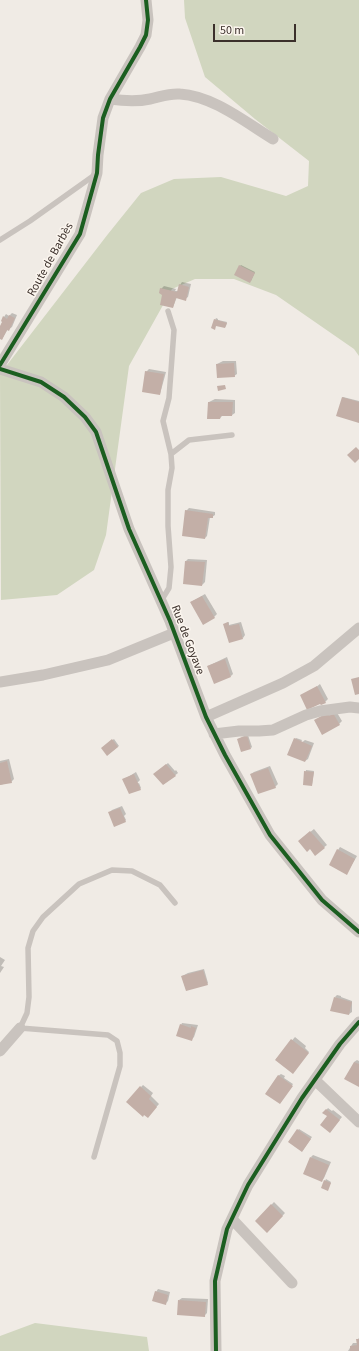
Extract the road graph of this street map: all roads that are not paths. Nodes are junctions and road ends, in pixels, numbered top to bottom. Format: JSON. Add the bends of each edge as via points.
{"nodes":[{"id":1,"x":146,"y":0,"type":"edge"},
{"id":2,"x":110,"y":100,"type":"junction"},
{"id":3,"x":273,"y":139,"type":"dead end"},
{"id":4,"x":97,"y":173,"type":"junction"},
{"id":5,"x":0,"y":240,"type":"edge"},
{"id":6,"x":168,"y":311,"type":"dead end"},
{"id":7,"x":0,"y":364,"type":"edge"},
{"id":8,"x":0,"y":369,"type":"edge"},
{"id":9,"x":232,"y":435,"type":"dead end"},
{"id":10,"x":171,"y":454,"type":"junction"},
{"id":11,"x":161,"y":601,"type":"junction"},
{"id":12,"x":359,"y":628,"type":"edge"},
{"id":13,"x":174,"y":633,"type":"junction"},
{"id":14,"x":0,"y":682,"type":"edge"},
{"id":15,"x":359,"y":708,"type":"edge"},
{"id":16,"x":206,"y":717,"type":"junction"},
{"id":17,"x":214,"y":734,"type":"junction"},
{"id":18,"x":175,"y":903,"type":"dead end"},
{"id":19,"x":359,"y":932,"type":"edge"},
{"id":20,"x":359,"y":1022,"type":"edge"},
{"id":21,"x":20,"y":1028,"type":"junction"},
{"id":22,"x":0,"y":1051,"type":"edge"},
{"id":23,"x":315,"y":1080,"type":"junction"},
{"id":24,"x":359,"y":1122,"type":"edge"},
{"id":25,"x":94,"y":1156,"type":"dead end"},
{"id":26,"x":232,"y":1219,"type":"junction"},
{"id":27,"x":292,"y":1283,"type":"dead end"},
{"id":28,"x":216,"y":1351,"type":"edge"}],
"edges":[{"from":1,"to":2,"type":"street","name":"Route de Barbès","via":[[146,35]]},
{"from":2,"to":3,"type":"street","via":[[133,102],[180,94],[201,97]]},
{"from":2,"to":4,"type":"street","name":"Route de Barbès","via":[[103,118]]},
{"from":4,"to":5,"type":"lane"},
{"from":4,"to":7,"type":"street","name":"Route de Barbès","via":[[80,234]]},
{"from":6,"to":10,"type":"lane","via":[[174,330],[169,398],[163,420]]},
{"from":8,"to":11,"type":"street","name":"Rue de Goyave","via":[[41,382],[64,397],[85,417],[96,432],[129,529]]},
{"from":9,"to":10,"type":"lane","via":[[189,440]]},
{"from":10,"to":11,"type":"lane","via":[[168,526],[171,567],[169,588]]},
{"from":11,"to":13,"type":"street","name":"Rue de Goyave"},
{"from":12,"to":16,"type":"street","via":[[309,669]]},
{"from":13,"to":14,"type":"street","via":[[108,660]]},
{"from":13,"to":16,"type":"street","name":"Rue de Goyave"},
{"from":15,"to":17,"type":"street","via":[[320,711],[273,730]]},
{"from":16,"to":17,"type":"street","name":"Rue de Goyave"},
{"from":17,"to":19,"type":"street","name":"Rue de Goyave","via":[[270,835],[322,900]]},
{"from":18,"to":21,"type":"lane","via":[[160,885],[132,872],[112,870],[79,884],[43,917],[33,931],[28,948],[27,1013]]},
{"from":20,"to":23,"type":"street"},
{"from":21,"to":22,"type":"street"},
{"from":21,"to":25,"type":"lane","via":[[108,1035],[117,1041],[120,1066]]},
{"from":23,"to":24,"type":"street"},
{"from":23,"to":26,"type":"street","via":[[248,1185]]},
{"from":26,"to":27,"type":"street"},
{"from":26,"to":28,"type":"street","via":[[227,1229],[215,1281]]}]}
